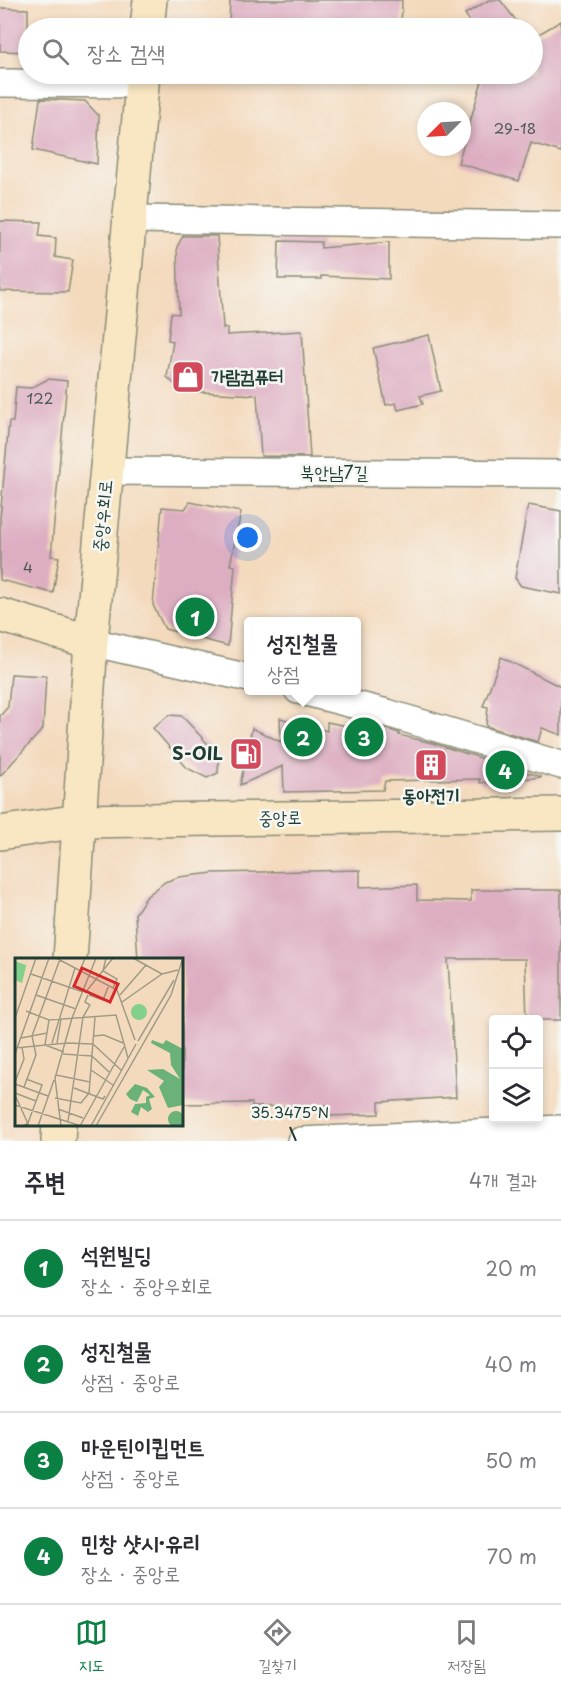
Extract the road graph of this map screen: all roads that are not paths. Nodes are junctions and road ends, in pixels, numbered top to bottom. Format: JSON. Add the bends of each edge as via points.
{"nodes":[{"id":1,"x":150,"y":0,"type":"edge"},
{"id":2,"x":148,"y":18,"type":"edge"},
{"id":3,"x":0,"y":82,"type":"edge"},
{"id":4,"x":18,"y":82,"type":"edge"},
{"id":5,"x":143,"y":84,"type":"edge"},
{"id":6,"x":130,"y":219,"type":"junction"},
{"id":7,"x":561,"y":225,"type":"edge"},
{"id":8,"x":107,"y":471,"type":"junction"},
{"id":9,"x":561,"y":474,"type":"edge"},
{"id":10,"x":0,"y":615,"type":"edge"},
{"id":11,"x":91,"y":642,"type":"junction"},
{"id":12,"x":244,"y":677,"type":"edge"},
{"id":13,"x":317,"y":695,"type":"edge"},
{"id":14,"x":561,"y":765,"type":"edge"},
{"id":15,"x":561,"y":814,"type":"edge"},
{"id":16,"x":78,"y":821,"type":"junction"},
{"id":17,"x":0,"y":833,"type":"edge"},
{"id":18,"x":70,"y":958,"type":"edge"},
{"id":19,"x":60,"y":1126,"type":"edge"},
{"id":20,"x":561,"y":1129,"type":"edge"},
{"id":21,"x":58,"y":1141,"type":"edge"},
{"id":22,"x":301,"y":1141,"type":"edge"}],
"edges":[{"from":1,"to":2,"type":"main road"},
{"from":3,"to":4,"type":"street"},
{"from":5,"to":6,"type":"main road","name":"중앙우회로"},
{"from":6,"to":7,"type":"street"},
{"from":6,"to":8,"type":"main road","name":"중앙우회로"},
{"from":8,"to":9,"type":"street","name":"북안남7길"},
{"from":8,"to":11,"type":"main road","name":"중앙우회로"},
{"from":10,"to":11,"type":"main road"},
{"from":11,"to":12,"type":"street"},
{"from":11,"to":16,"type":"main road","name":"중앙우회로"},
{"from":13,"to":14,"type":"street"},
{"from":15,"to":16,"type":"main road","name":"중앙로"},
{"from":16,"to":17,"type":"main road","name":"중앙로"},
{"from":16,"to":18,"type":"main road","name":"중앙우회로"},
{"from":19,"to":21,"type":"main road"},
{"from":20,"to":22,"type":"street"}]}
